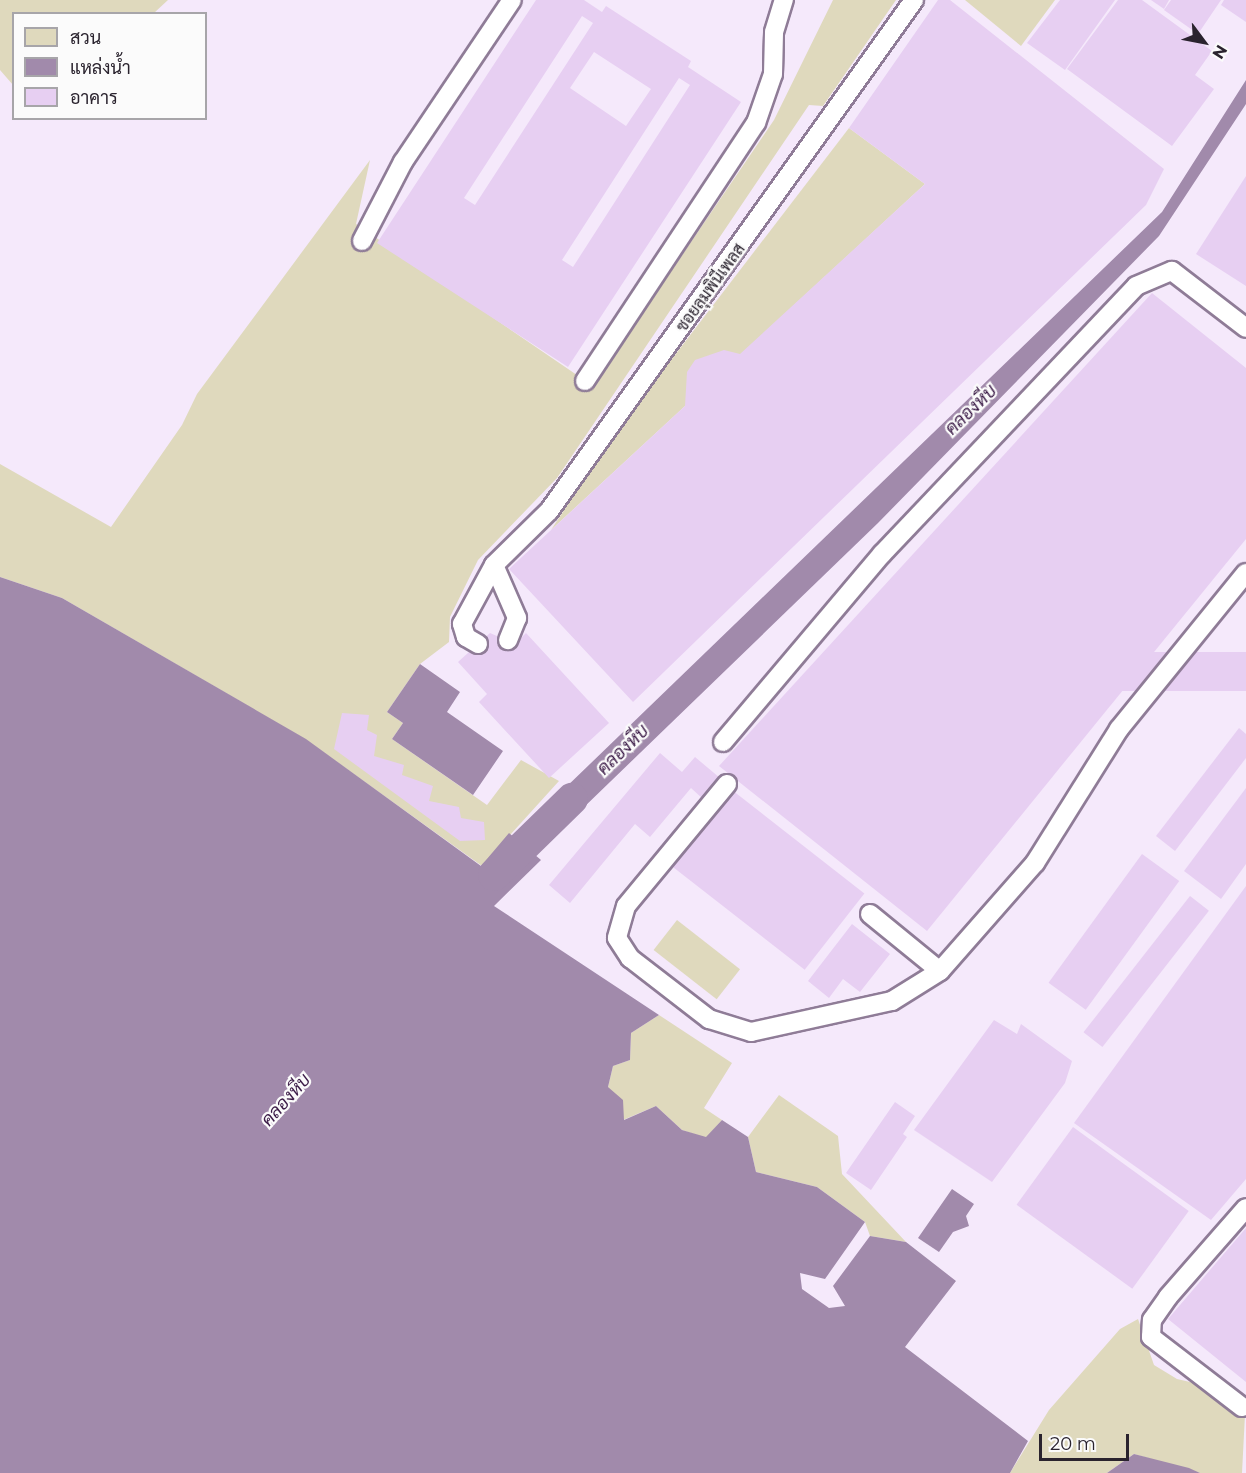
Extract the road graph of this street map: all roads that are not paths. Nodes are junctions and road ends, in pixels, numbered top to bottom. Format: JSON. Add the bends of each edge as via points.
{"nodes":[{"id":1,"x":512,"y":0,"type":"edge"},
{"id":2,"x":784,"y":0,"type":"edge"},
{"id":3,"x":914,"y":0,"type":"edge"},
{"id":4,"x":362,"y":241,"type":"dead end"},
{"id":5,"x":1246,"y":328,"type":"edge"},
{"id":6,"x":585,"y":381,"type":"dead end"},
{"id":7,"x":494,"y":565,"type":"junction"},
{"id":8,"x":1246,"y":573,"type":"edge"},
{"id":9,"x":508,"y":640,"type":"dead end"},
{"id":10,"x":478,"y":644,"type":"dead end"},
{"id":11,"x":723,"y":742,"type":"dead end"},
{"id":12,"x":727,"y":784,"type":"dead end"},
{"id":13,"x":870,"y":914,"type":"dead end"},
{"id":14,"x":939,"y":971,"type":"junction"},
{"id":15,"x":1246,"y":1208,"type":"edge"},
{"id":16,"x":1242,"y":1407,"type":"dead end"}],
"edges":[{"from":1,"to":4,"type":"lane","via":[[403,162]]},
{"from":2,"to":6,"type":"lane","via":[[774,32],[773,74],[756,123]]},
{"from":3,"to":7,"type":"lane","name":"ซอยลุมพินีเพลส","via":[[549,510]]},
{"from":5,"to":11,"type":"lane","via":[[1172,271],[1136,286],[882,554]]},
{"from":7,"to":9,"type":"lane","via":[[517,618]]},
{"from":7,"to":10,"type":"lane","name":"ซอยลุมพินีเพลส","via":[[462,624],[466,637]]},
{"from":8,"to":14,"type":"lane","via":[[1119,729],[1035,863]]},
{"from":12,"to":14,"type":"lane","via":[[626,906],[617,938],[630,958],[710,1019],[751,1032],[892,1002]]},
{"from":13,"to":14,"type":"lane"},
{"from":15,"to":16,"type":"lane","via":[[1168,1297],[1152,1320],[1151,1337]]}]}
